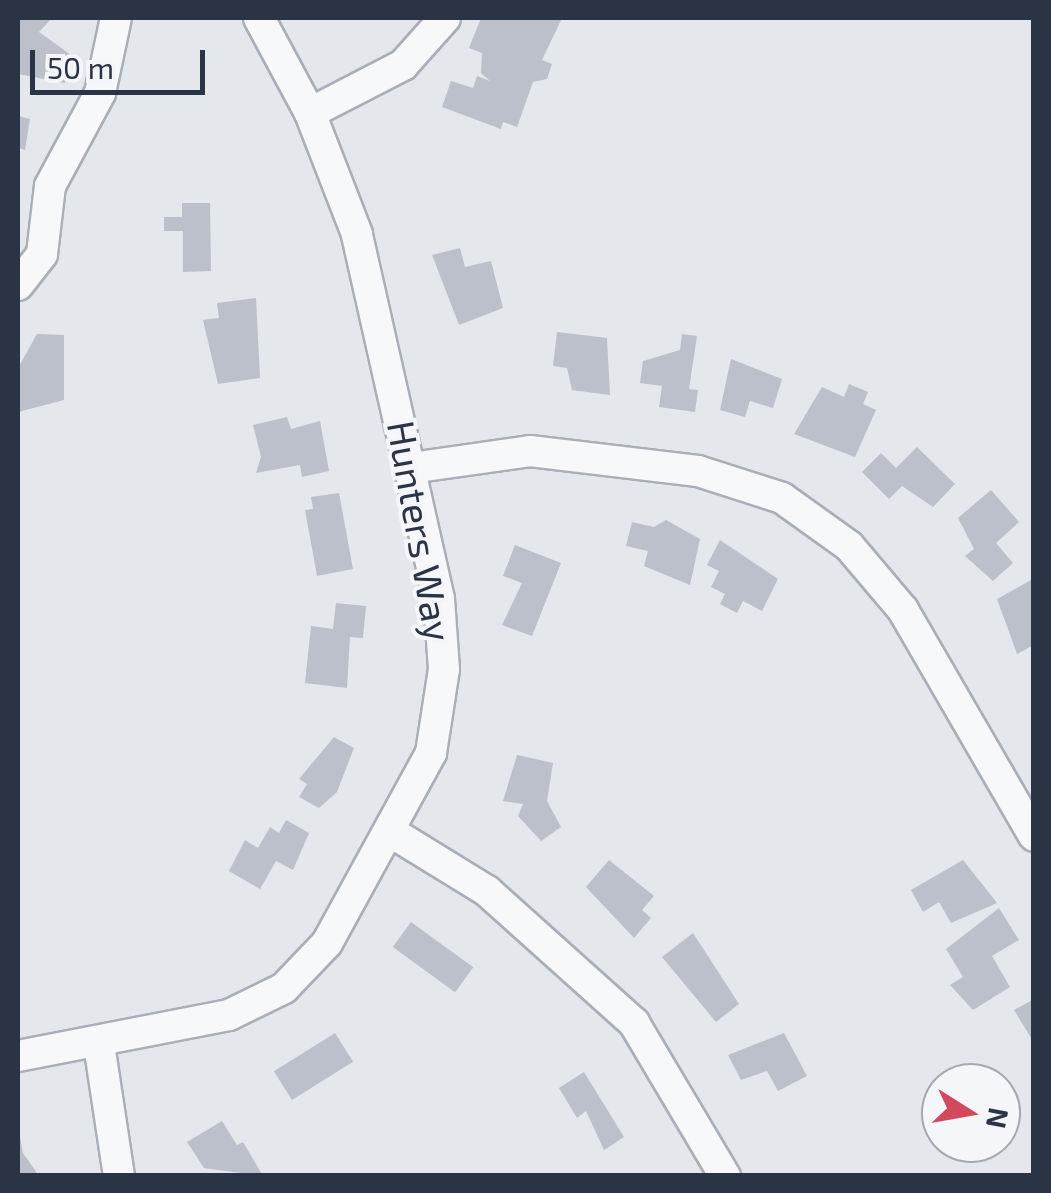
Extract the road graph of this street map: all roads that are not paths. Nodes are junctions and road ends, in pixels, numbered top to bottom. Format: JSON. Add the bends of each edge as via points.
{"nodes":[{"id":1,"x":116,"y":18,"type":"edge"},
{"id":2,"x":259,"y":18,"type":"edge"},
{"id":3,"x":444,"y":18,"type":"edge"},
{"id":4,"x":310,"y":113,"type":"junction"},
{"id":5,"x":18,"y":284,"type":"edge"},
{"id":6,"x":411,"y":468,"type":"junction"},
{"id":7,"x":391,"y":832,"type":"junction"},
{"id":8,"x":1034,"y":836,"type":"edge"},
{"id":9,"x":99,"y":1044,"type":"junction"},
{"id":10,"x":18,"y":1056,"type":"edge"},
{"id":11,"x":119,"y":1176,"type":"edge"},
{"id":12,"x":724,"y":1176,"type":"edge"}],
"edges":[{"from":1,"to":5,"type":"street","via":[[100,92],[50,186],[42,254]]},
{"from":2,"to":4,"type":"street","name":"Hunters Way"},
{"from":3,"to":4,"type":"street","via":[[403,65]]},
{"from":4,"to":6,"type":"street","name":"Hunters Way","via":[[357,234]]},
{"from":6,"to":7,"type":"street","name":"Hunters Way","via":[[439,600],[444,669],[432,753]]},
{"from":6,"to":8,"type":"street","via":[[530,451],[698,471],[782,498],[849,546],[902,610]]},
{"from":7,"to":9,"type":"street","name":"Hunters Way","via":[[328,943],[284,988],[228,1016]]},
{"from":7,"to":12,"type":"street","via":[[487,891],[634,1023]]},
{"from":9,"to":10,"type":"street","name":"Hunters Way"},
{"from":9,"to":11,"type":"street"}]}
